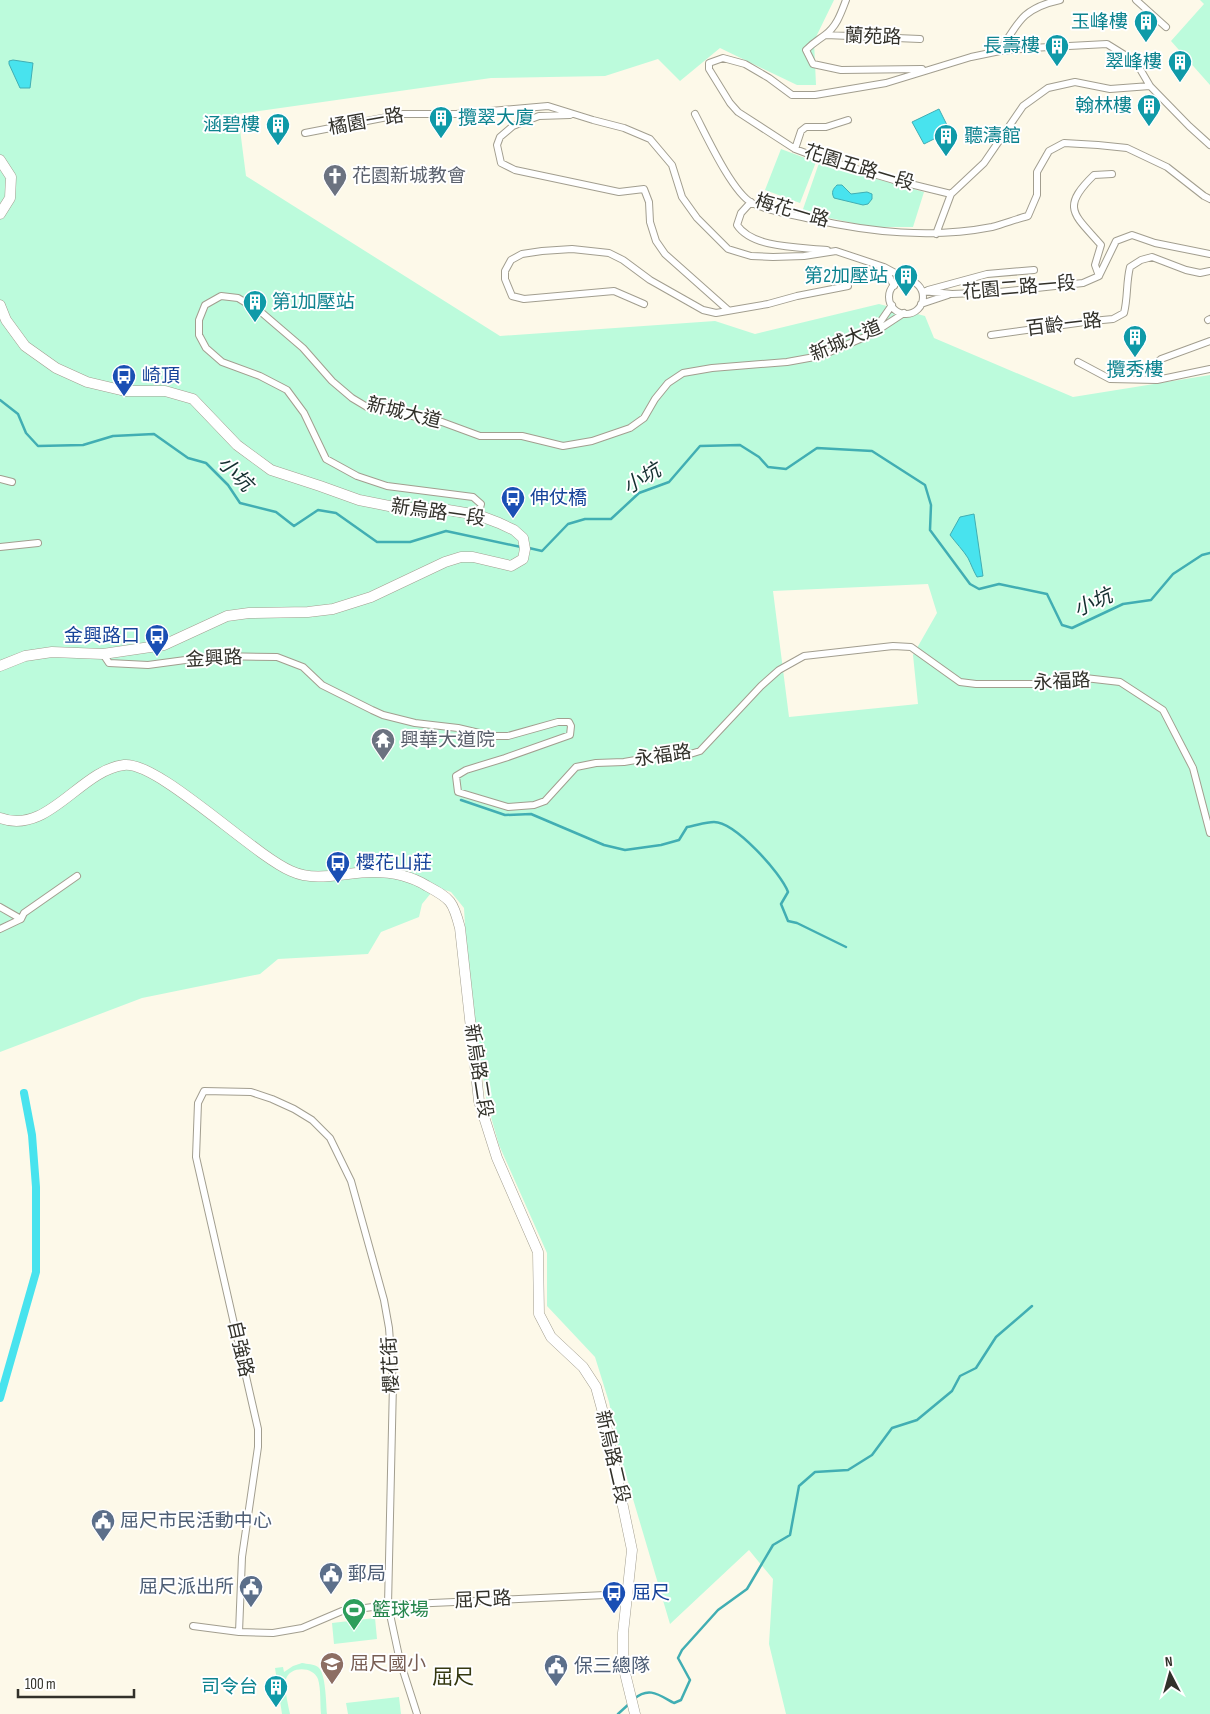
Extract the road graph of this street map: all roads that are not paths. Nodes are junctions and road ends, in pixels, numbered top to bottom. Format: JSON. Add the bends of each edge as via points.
{"nodes":[{"id":1,"x":846,"y":0,"type":"edge"},
{"id":2,"x":1060,"y":0,"type":"edge"},
{"id":3,"x":1136,"y":0,"type":"edge"},
{"id":4,"x":1166,"y":27,"type":"dead end"},
{"id":5,"x":826,"y":35,"type":"junction"},
{"id":6,"x":920,"y":39,"type":"dead end"},
{"id":7,"x":1000,"y":52,"type":"junction"},
{"id":8,"x":929,"y":69,"type":"junction"},
{"id":9,"x":1150,"y":86,"type":"junction"},
{"id":10,"x":695,"y":114,"type":"dead end"},
{"id":11,"x":576,"y":115,"type":"junction"},
{"id":12,"x":848,"y":120,"type":"dead end"},
{"id":13,"x":305,"y":133,"type":"dead end"},
{"id":14,"x":1210,"y":145,"type":"edge"},
{"id":15,"x":796,"y":149,"type":"junction"},
{"id":16,"x":0,"y":160,"type":"edge"},
{"id":17,"x":1112,"y":174,"type":"dead end"},
{"id":18,"x":951,"y":194,"type":"junction"},
{"id":19,"x":1210,"y":199,"type":"edge"},
{"id":20,"x":751,"y":202,"type":"junction"},
{"id":21,"x":0,"y":214,"type":"edge"},
{"id":22,"x":936,"y":234,"type":"junction"},
{"id":23,"x":836,"y":250,"type":"junction"},
{"id":24,"x":1210,"y":254,"type":"edge"},
{"id":25,"x":884,"y":267,"type":"junction"},
{"id":26,"x":1034,"y":270,"type":"dead end"},
{"id":27,"x":1210,"y":271,"type":"edge"},
{"id":28,"x":1098,"y":276,"type":"junction"},
{"id":29,"x":910,"y":281,"type":"junction"},
{"id":30,"x":848,"y":286,"type":"dead end"},
{"id":31,"x":894,"y":286,"type":"junction"},
{"id":32,"x":922,"y":291,"type":"junction"},
{"id":33,"x":952,"y":294,"type":"junction"},
{"id":34,"x":644,"y":304,"type":"dead end"},
{"id":35,"x":921,"y":304,"type":"junction"},
{"id":36,"x":0,"y":305,"type":"edge"},
{"id":37,"x":892,"y":305,"type":"junction"},
{"id":38,"x":728,"y":310,"type":"junction"},
{"id":39,"x":904,"y":313,"type":"junction"},
{"id":40,"x":872,"y":334,"type":"junction"},
{"id":41,"x":991,"y":335,"type":"dead end"},
{"id":42,"x":1210,"y":341,"type":"edge"},
{"id":43,"x":1078,"y":362,"type":"dead end"},
{"id":44,"x":1210,"y":369,"type":"edge"},
{"id":45,"x":1137,"y":379,"type":"junction"},
{"id":46,"x":0,"y":479,"type":"edge"},
{"id":47,"x":12,"y":482,"type":"dead end"},
{"id":48,"x":478,"y":515,"type":"junction"},
{"id":49,"x":38,"y":543,"type":"dead end"},
{"id":50,"x":0,"y":547,"type":"edge"},
{"id":51,"x":103,"y":654,"type":"junction"},
{"id":52,"x":0,"y":666,"type":"edge"},
{"id":53,"x":322,"y":685,"type":"joint"},
{"id":54,"x":0,"y":818,"type":"edge"},
{"id":55,"x":1210,"y":833,"type":"edge"},
{"id":56,"x":77,"y":876,"type":"dead end"},
{"id":57,"x":0,"y":907,"type":"edge"},
{"id":58,"x":22,"y":920,"type":"junction"},
{"id":59,"x":0,"y":929,"type":"edge"},
{"id":60,"x":228,"y":1091,"type":"joint"},
{"id":61,"x":627,"y":1594,"type":"junction"},
{"id":62,"x":388,"y":1605,"type":"junction"},
{"id":63,"x":193,"y":1626,"type":"dead end"},
{"id":64,"x":239,"y":1632,"type":"junction"},
{"id":65,"x":417,"y":1714,"type":"edge"},
{"id":66,"x":635,"y":1714,"type":"edge"}],
"edges":[{"from":1,"to":5,"type":"street","via":[[838,20]]},
{"from":2,"to":7,"type":"street","via":[[1027,12]]},
{"from":3,"to":4,"type":"street"},
{"from":5,"to":6,"type":"street","name":"蘭苑路"},
{"from":5,"to":8,"type":"street","via":[[806,50],[813,64],[841,70]]},
{"from":7,"to":8,"type":"street","via":[[971,56]]},
{"from":7,"to":9,"type":"street","via":[[1107,44],[1136,62]]},
{"from":8,"to":15,"type":"street","name":"花園五路一段","via":[[886,83],[815,95],[792,95],[745,64],[723,58],[709,63],[709,69],[738,112]]},
{"from":9,"to":14,"type":"street"},
{"from":9,"to":18,"type":"street","via":[[1110,89],[1075,82],[1048,88],[1023,106],[984,163]]},
{"from":10,"to":20,"type":"street","name":"梅花一路","via":[[734,184]]},
{"from":11,"to":13,"type":"street","name":"橘園一路","via":[[548,106],[456,114],[403,114]]},
{"from":11,"to":23,"type":"street","via":[[650,139],[672,165],[682,197],[697,218],[728,249],[751,256],[774,257]]},
{"from":11,"to":38,"type":"street","via":[[539,116],[513,126],[500,137],[497,145],[501,163],[515,170],[619,192],[644,189],[656,241],[665,254]]},
{"from":12,"to":15,"type":"street","via":[[826,127],[806,127],[801,131]]},
{"from":15,"to":18,"type":"street","name":"花園五路一段"},
{"from":16,"to":21,"type":"main road","via":[[11,177],[10,198]]},
{"from":17,"to":28,"type":"street","via":[[1094,175],[1074,198],[1074,213],[1101,245],[1095,265]]},
{"from":18,"to":22,"type":"street"},
{"from":19,"to":22,"type":"street","name":"梅花一路","via":[[1167,166],[1127,148],[1064,143],[1049,151],[1037,172],[1037,195],[1028,216],[992,227]]},
{"from":20,"to":22,"type":"street","name":"梅花一路","via":[[851,227]]},
{"from":20,"to":23,"type":"street","via":[[741,213],[738,225],[748,236],[771,244]]},
{"from":23,"to":25,"type":"street"},
{"from":24,"to":28,"type":"street","name":"花園二路一段","via":[[1132,235],[1116,241]]},
{"from":25,"to":29,"type":"street"},
{"from":25,"to":31,"type":"street"},
{"from":26,"to":32,"type":"street","via":[[987,274]]},
{"from":27,"to":41,"type":"street","name":"百齡一路","via":[[1200,273],[1152,257],[1130,267],[1124,313],[1113,320]]},
{"from":28,"to":33,"type":"street","name":"花園二路一段","via":[[1070,286]]},
{"from":29,"to":31,"type":"street","via":[[901,281]]},
{"from":29,"to":32,"type":"street"},
{"from":30,"to":38,"type":"street"},
{"from":31,"to":37,"type":"street","via":[[889,295]]},
{"from":32,"to":33,"type":"street","name":"花園二路一段"},
{"from":32,"to":35,"type":"street"},
{"from":33,"to":35,"type":"street"},
{"from":34,"to":38,"type":"street","via":[[614,291],[524,299],[512,296],[505,271],[510,260],[522,254],[572,250],[609,253],[703,310],[716,313]]},
{"from":35,"to":39,"type":"street","via":[[914,312]]},
{"from":36,"to":48,"type":"main road","name":"新烏路一段","via":[[6,320],[26,346],[56,368],[87,382],[125,391],[165,391],[193,399],[236,445],[271,470],[360,500],[394,507]]},
{"from":37,"to":39,"type":"street"},
{"from":37,"to":40,"type":"street"},
{"from":39,"to":40,"type":"street","name":"新城大道"},
{"from":40,"to":48,"type":"street","name":"新城大道","via":[[820,356],[683,374],[668,382],[644,418],[630,428],[592,441],[563,446],[522,436],[480,436],[442,422],[367,407],[332,381],[303,348],[261,312],[238,298],[221,296],[205,305],[198,320],[206,348],[222,362],[287,390],[304,413],[326,459],[357,476],[387,486],[473,497],[481,504]]},
{"from":42,"to":45,"type":"street","via":[[1161,359]]},
{"from":43,"to":45,"type":"street","via":[[1110,379]]},
{"from":44,"to":45,"type":"street","via":[[1157,380]]},
{"from":46,"to":47,"type":"street"},
{"from":48,"to":51,"type":"main road","name":"新烏路一段","via":[[514,530],[522,538],[524,559],[511,566],[461,557],[371,597],[333,609],[228,616],[164,645]]},
{"from":49,"to":50,"type":"street"},
{"from":51,"to":52,"type":"main road","name":"新烏路一段","via":[[52,652],[25,656]]},
{"from":51,"to":53,"type":"street","name":"金興路","via":[[109,663],[148,665],[215,656],[277,657],[303,668]]},
{"from":53,"to":55,"type":"street","name":"永福路","via":[[383,715],[492,736],[508,736],[569,722],[570,734],[456,776],[458,792],[508,807],[545,801],[576,768],[700,751],[767,681],[804,656],[893,646],[911,647],[960,682],[1043,684],[1085,678],[1120,682],[1163,710],[1193,768]]},
{"from":54,"to":61,"type":"main road","name":"新烏路二段","via":[[16,820],[43,815],[106,770],[124,765],[140,767],[172,785],[269,860],[291,872],[306,877],[372,872],[396,874],[421,882],[447,897],[460,928],[479,1101],[497,1158],[538,1252],[539,1314],[551,1337],[583,1367],[596,1387],[632,1550]]},
{"from":56,"to":58,"type":"street","via":[[24,913]]},
{"from":57,"to":58,"type":"street"},
{"from":58,"to":59,"type":"street"},
{"from":60,"to":62,"type":"street","name":"櫻花街","via":[[251,1092],[272,1099],[312,1120],[330,1138],[351,1181],[389,1328],[393,1383]]},
{"from":60,"to":64,"type":"street","name":"自強路","via":[[204,1091],[198,1103],[196,1156],[258,1429],[242,1557]]},
{"from":61,"to":62,"type":"street","name":"屈尺路"},
{"from":61,"to":66,"type":"main road","name":"新烏路二段","via":[[623,1665]]},
{"from":62,"to":64,"type":"street","name":"屈尺路","via":[[342,1611],[291,1630]]},
{"from":62,"to":65,"type":"street","name":"櫻花街","via":[[400,1661]]},
{"from":63,"to":64,"type":"street","name":"屈尺路"}]}
